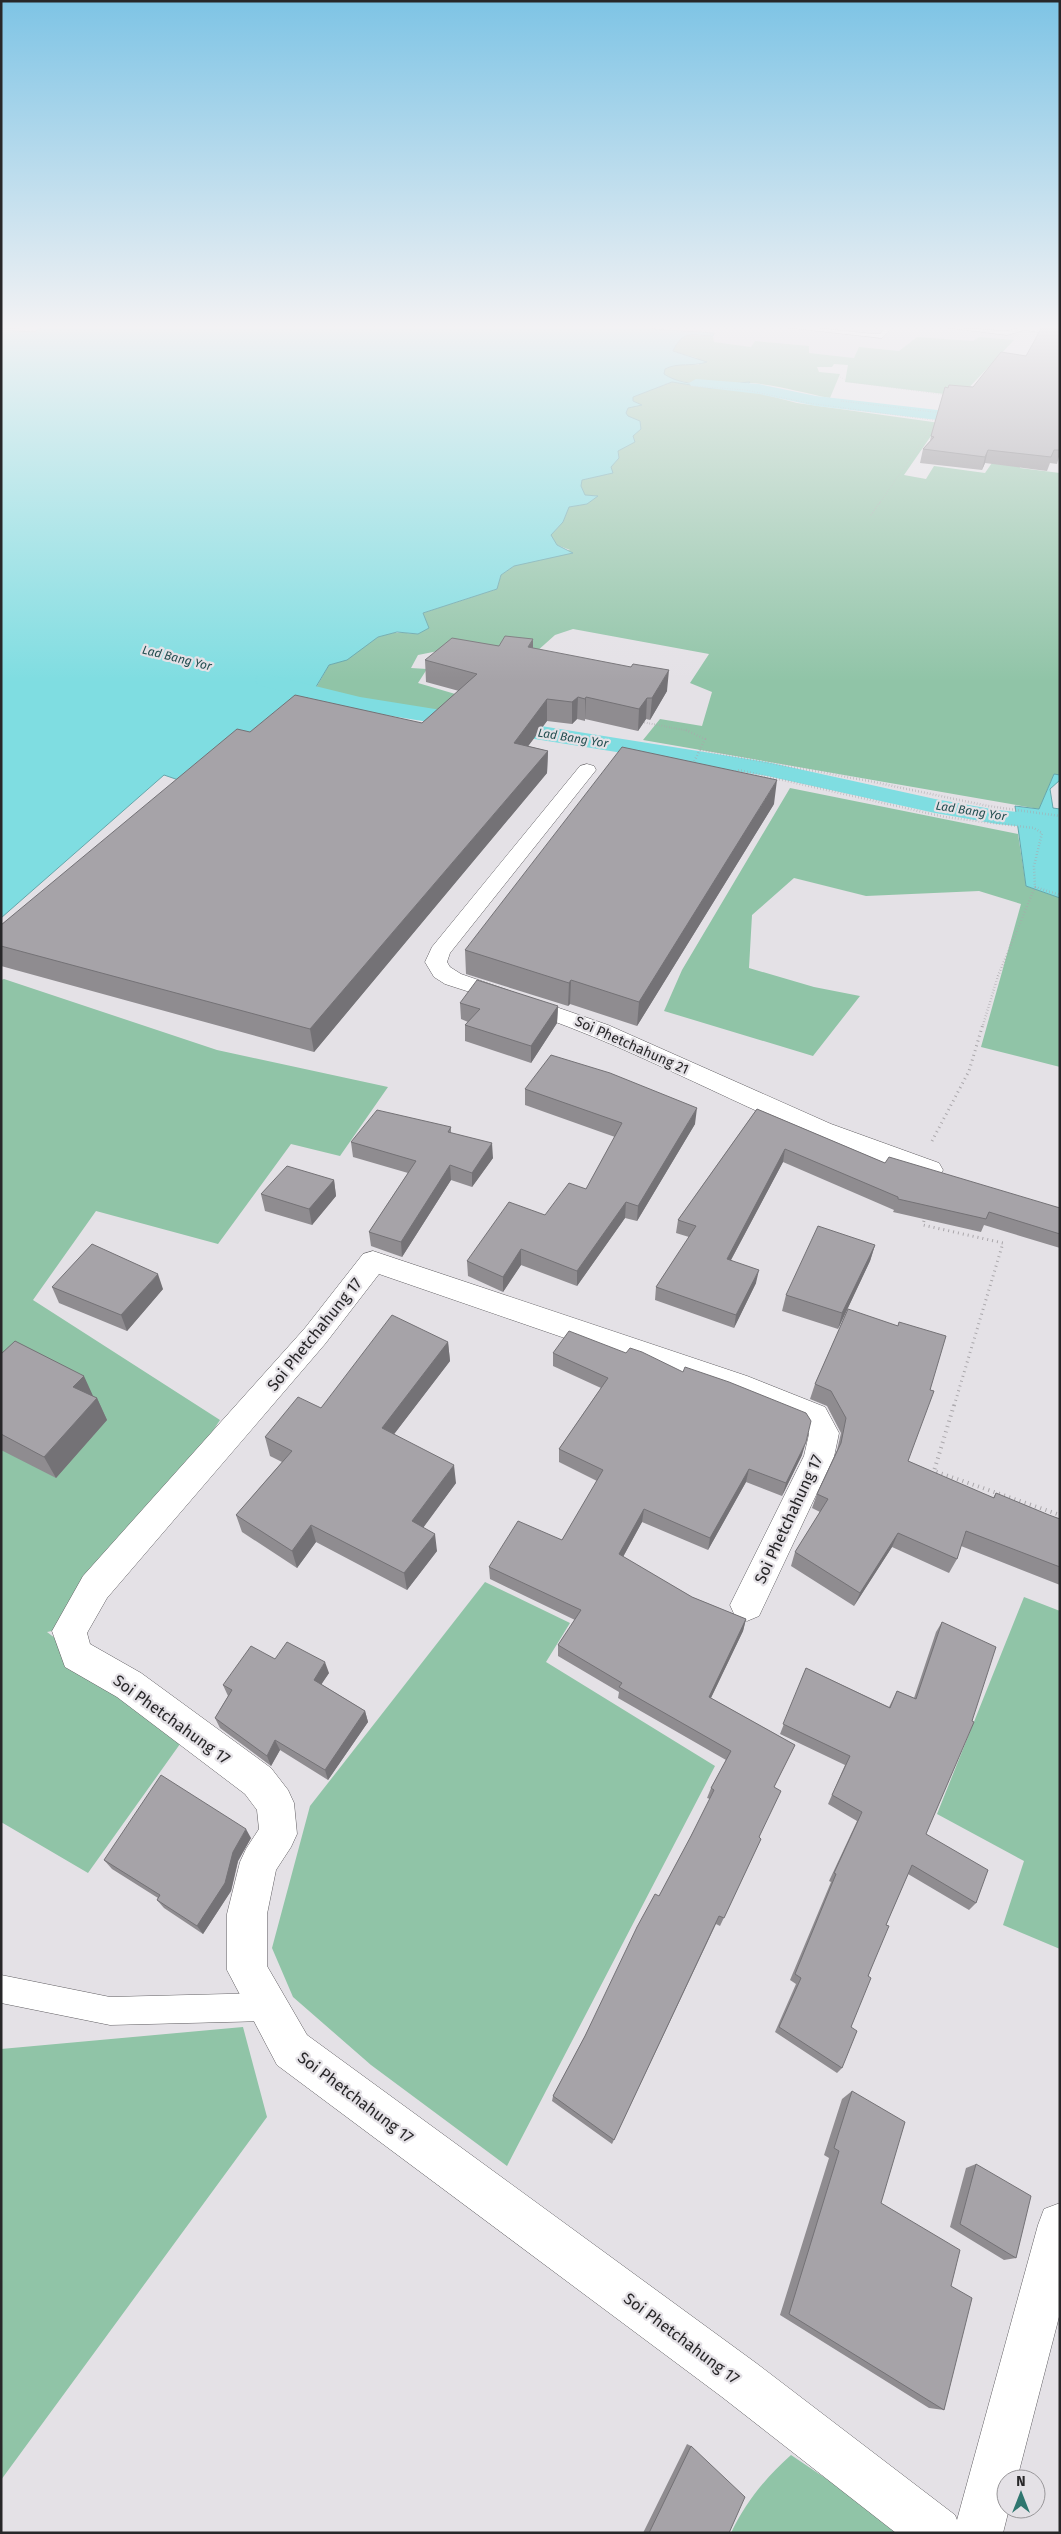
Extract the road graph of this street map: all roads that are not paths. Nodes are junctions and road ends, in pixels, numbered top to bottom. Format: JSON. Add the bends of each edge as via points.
{"nodes":[{"id":1,"x":587,"y":770,"type":"dead end"},
{"id":2,"x":935,"y":1172,"type":"edge"},
{"id":3,"x":747,"y":1605,"type":"dead end"},
{"id":4,"x":1,"y":1989,"type":"edge"},
{"id":5,"x":268,"y":2007,"type":"junction"},
{"id":6,"x":1060,"y":2225,"type":"edge"},
{"id":7,"x":936,"y":2533,"type":"edge"},
{"id":8,"x":978,"y":2533,"type":"edge"}],
"edges":[{"from":1,"to":2,"type":"street","name":"Soi Phetchahung 21","via":[[440,952],[436,962],[442,972],[453,979],[554,1011],[783,1113]]},
{"from":3,"to":5,"type":"street","name":"Soi Phetchahung 17","via":[[819,1457],[824,1432],[814,1416],[737,1385],[373,1261],[315,1336],[96,1588],[69,1630],[77,1655],[128,1684],[258,1781],[275,1803],[278,1834],[259,1862],[248,1914],[247,1970]]},
{"from":4,"to":5,"type":"lane","via":[[110,2011]]},
{"from":5,"to":7,"type":"street","name":"Soi Phetchahung 17","via":[[292,2050],[731,2374]]},
{"from":6,"to":8,"type":"street"}]}
